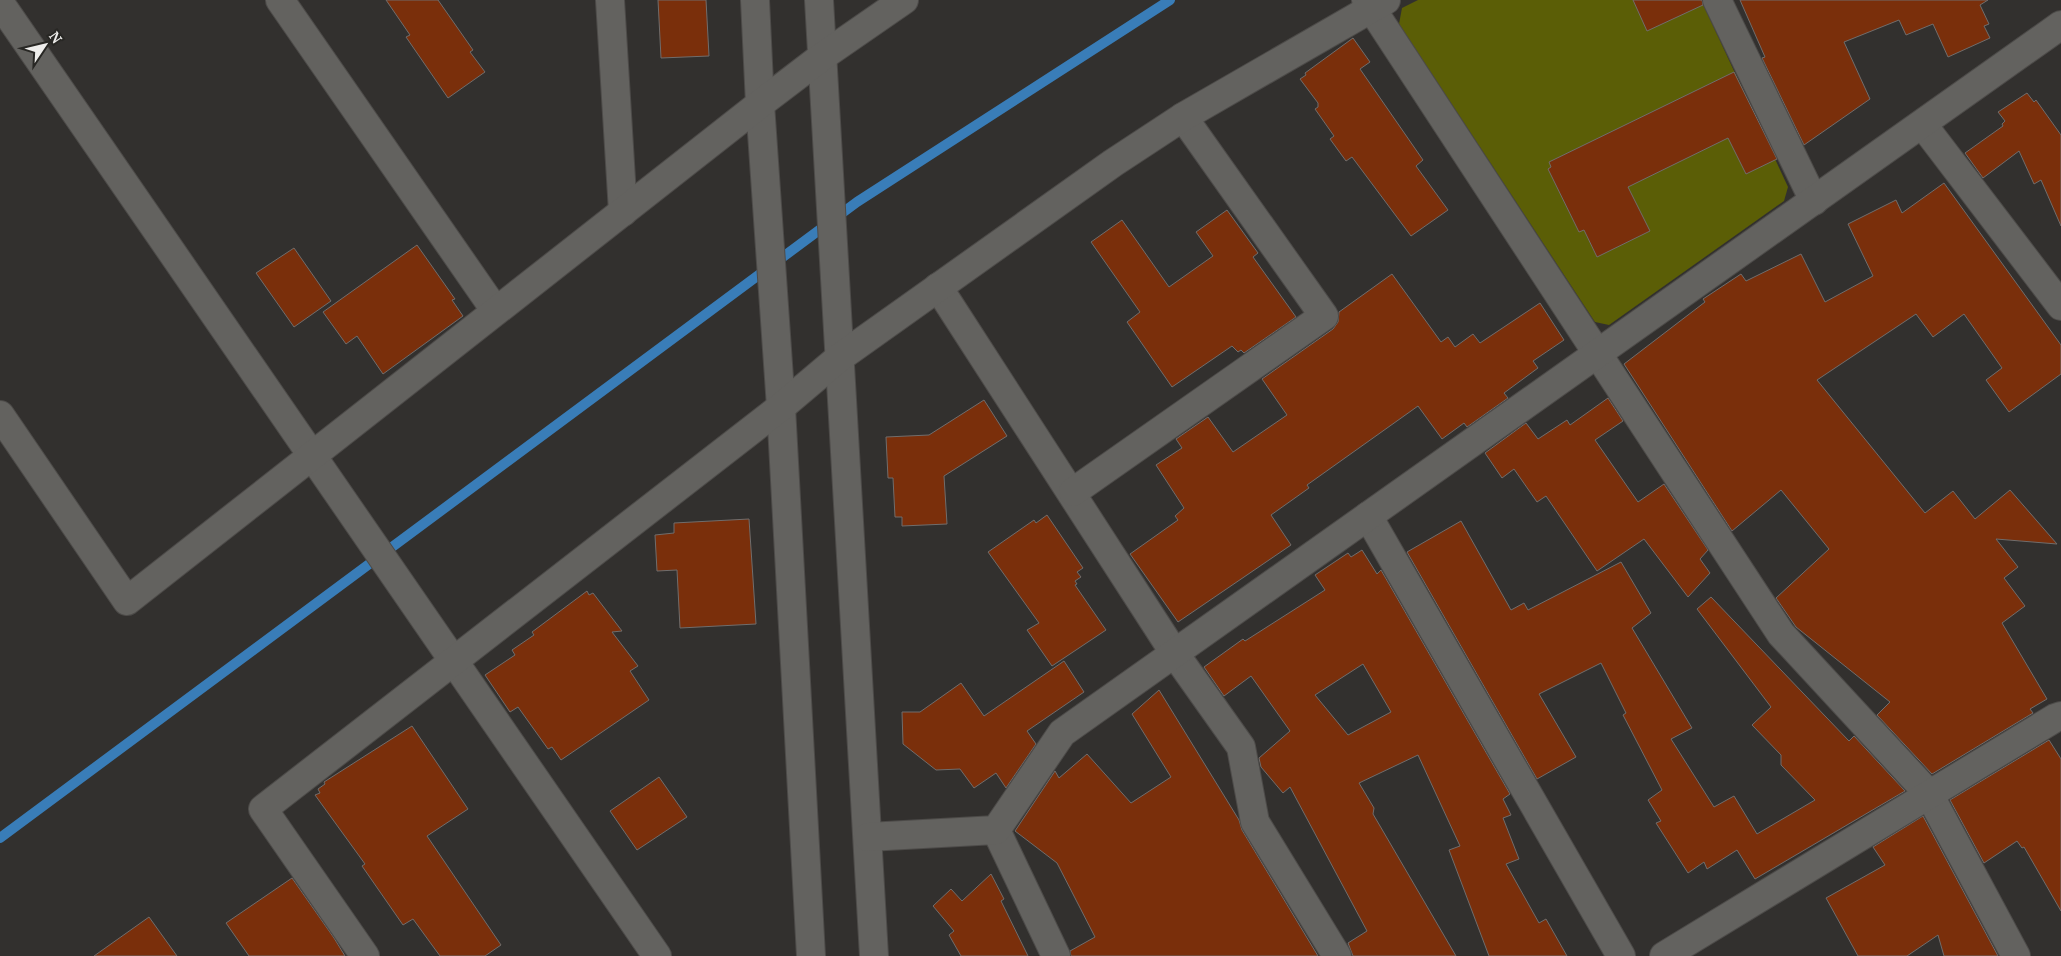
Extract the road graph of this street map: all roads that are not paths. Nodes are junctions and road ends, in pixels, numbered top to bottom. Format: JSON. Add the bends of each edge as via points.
{"nodes":[{"id":1,"x":280,"y":0,"type":"edge"},
{"id":2,"x":610,"y":0,"type":"edge"},
{"id":3,"x":755,"y":0,"type":"edge"},
{"id":4,"x":819,"y":0,"type":"edge"},
{"id":5,"x":904,"y":0,"type":"edge"},
{"id":6,"x":1717,"y":0,"type":"edge"},
{"id":7,"x":1374,"y":2,"type":"edge"},
{"id":8,"x":0,"y":3,"type":"edge"},
{"id":9,"x":2061,"y":25,"type":"edge"},
{"id":10,"x":823,"y":56,"type":"junction"},
{"id":11,"x":760,"y":104,"type":"junction"},
{"id":12,"x":1183,"y":117,"type":"junction"},
{"id":13,"x":1923,"y":125,"type":"junction"},
{"id":14,"x":1814,"y":201,"type":"junction"},
{"id":15,"x":623,"y":212,"type":"junction"},
{"id":16,"x":938,"y":287,"type":"junction"},
{"id":17,"x":2061,"y":306,"type":"edge"},
{"id":18,"x":495,"y":310,"type":"junction"},
{"id":19,"x":1596,"y":355,"type":"junction"},
{"id":20,"x":839,"y":358,"type":"junction"},
{"id":21,"x":781,"y":407,"type":"junction"},
{"id":22,"x":0,"y":415,"type":"edge"},
{"id":23,"x":311,"y":456,"type":"junction"},
{"id":24,"x":1073,"y":492,"type":"junction"},
{"id":25,"x":1368,"y":516,"type":"junction"},
{"id":26,"x":1176,"y":654,"type":"junction"},
{"id":27,"x":454,"y":663,"type":"junction"},
{"id":28,"x":2061,"y":716,"type":"edge"},
{"id":29,"x":1929,"y":794,"type":"junction"},
{"id":30,"x":996,"y":830,"type":"junction"},
{"id":31,"x":868,"y":837,"type":"junction"},
{"id":32,"x":365,"y":956,"type":"edge"},
{"id":33,"x":657,"y":956,"type":"edge"},
{"id":34,"x":811,"y":956,"type":"edge"},
{"id":35,"x":874,"y":956,"type":"edge"},
{"id":36,"x":1056,"y":956,"type":"edge"},
{"id":37,"x":1337,"y":956,"type":"edge"},
{"id":38,"x":1621,"y":956,"type":"edge"},
{"id":39,"x":1664,"y":956,"type":"edge"},
{"id":40,"x":2016,"y":956,"type":"edge"}],
"edges":[{"from":1,"to":18,"type":"street"},
{"from":2,"to":15,"type":"street"},
{"from":3,"to":11,"type":"street"},
{"from":4,"to":10,"type":"street"},
{"from":5,"to":10,"type":"street"},
{"from":6,"to":14,"type":"street"},
{"from":7,"to":12,"type":"street"},
{"from":7,"to":19,"type":"street"},
{"from":8,"to":23,"type":"street"},
{"from":9,"to":13,"type":"street"},
{"from":10,"to":11,"type":"street"},
{"from":10,"to":20,"type":"street"},
{"from":11,"to":15,"type":"street"},
{"from":11,"to":21,"type":"street"},
{"from":12,"to":16,"type":"street"},
{"from":12,"to":24,"type":"street","via":[[1324,316]]},
{"from":13,"to":14,"type":"street"},
{"from":13,"to":17,"type":"street"},
{"from":14,"to":19,"type":"street"},
{"from":15,"to":18,"type":"street"},
{"from":16,"to":20,"type":"street"},
{"from":16,"to":24,"type":"street"},
{"from":18,"to":23,"type":"street"},
{"from":19,"to":25,"type":"street"},
{"from":19,"to":29,"type":"street","via":[[1781,634]]},
{"from":20,"to":21,"type":"street"},
{"from":20,"to":31,"type":"street"},
{"from":21,"to":27,"type":"street"},
{"from":21,"to":34,"type":"street"},
{"from":22,"to":23,"type":"street","via":[[127,601]]},
{"from":23,"to":27,"type":"street"},
{"from":24,"to":26,"type":"street"},
{"from":25,"to":26,"type":"street"},
{"from":25,"to":38,"type":"street"},
{"from":26,"to":30,"type":"street","via":[[1062,734]]},
{"from":26,"to":37,"type":"street","via":[[1241,747],[1255,822]]},
{"from":27,"to":32,"type":"street","via":[[263,809]]},
{"from":27,"to":33,"type":"street"},
{"from":28,"to":29,"type":"street"},
{"from":29,"to":39,"type":"street"},
{"from":29,"to":40,"type":"street"},
{"from":30,"to":31,"type":"street"},
{"from":30,"to":36,"type":"street"},
{"from":31,"to":35,"type":"street"}]}
